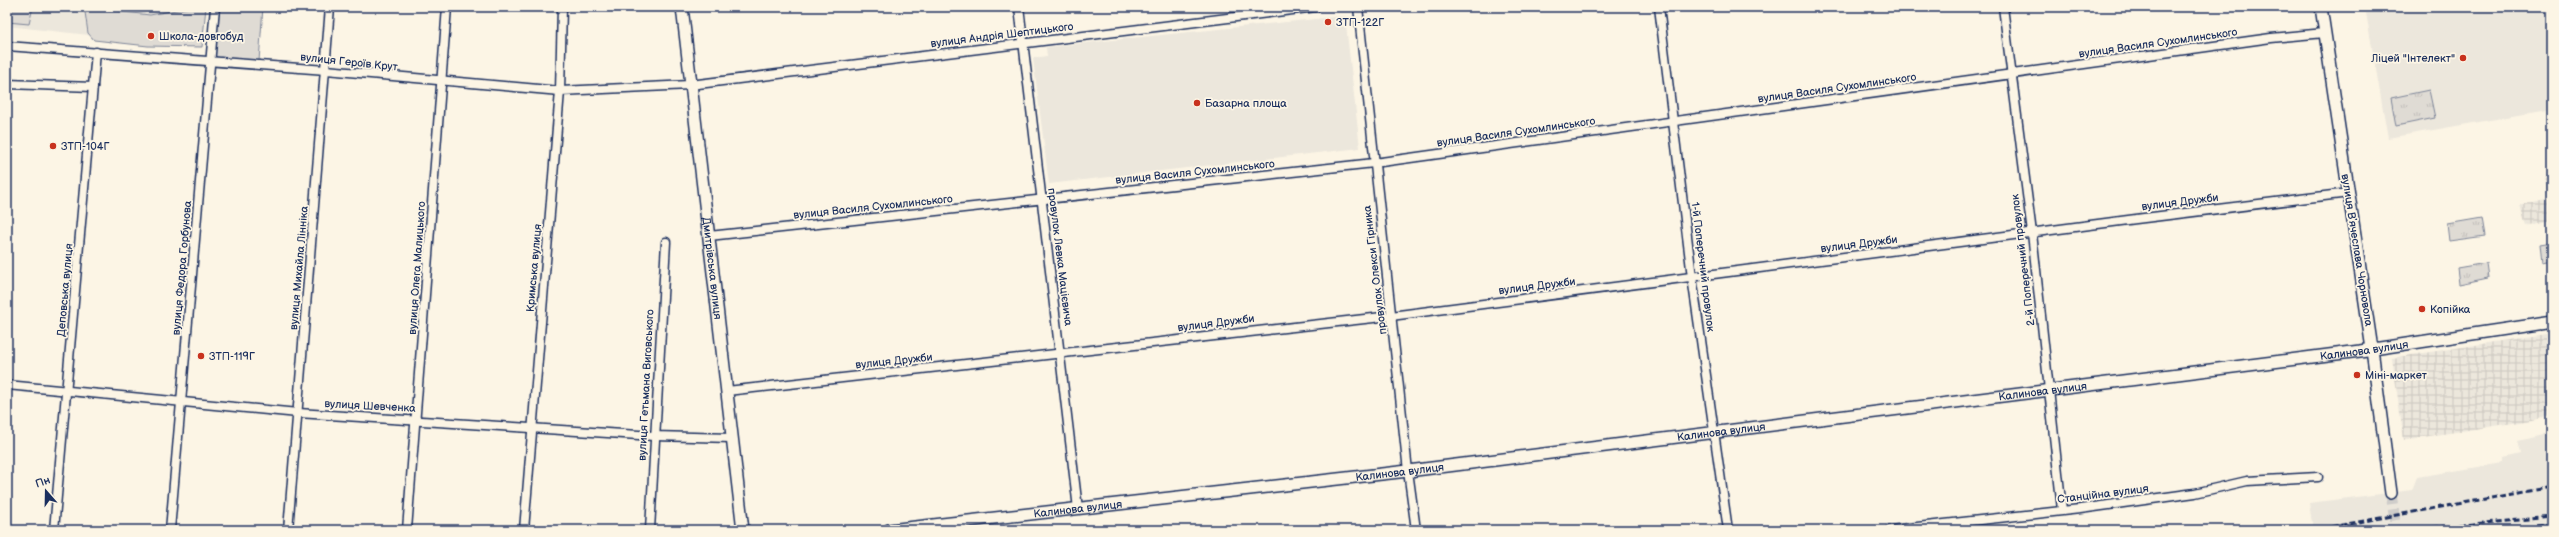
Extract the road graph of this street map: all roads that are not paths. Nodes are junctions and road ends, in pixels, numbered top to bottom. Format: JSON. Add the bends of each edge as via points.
{"nodes":[{"id":1,"x":215,"y":7,"type":"edge"},
{"id":2,"x":330,"y":7,"type":"edge"},
{"id":3,"x":447,"y":7,"type":"edge"},
{"id":4,"x":562,"y":7,"type":"edge"},
{"id":5,"x":682,"y":7,"type":"edge"},
{"id":6,"x":1019,"y":7,"type":"edge"},
{"id":7,"x":1316,"y":7,"type":"edge"},
{"id":8,"x":1358,"y":7,"type":"edge"},
{"id":9,"x":1658,"y":7,"type":"edge"},
{"id":10,"x":2003,"y":7,"type":"edge"},
{"id":11,"x":2321,"y":7,"type":"edge"},
{"id":12,"x":2325,"y":33,"type":"junction"},
{"id":13,"x":1024,"y":44,"type":"junction"},
{"id":14,"x":7,"y":46,"type":"edge"},
{"id":15,"x":96,"y":52,"type":"junction"},
{"id":16,"x":211,"y":61,"type":"junction"},
{"id":17,"x":326,"y":70,"type":"junction"},
{"id":18,"x":2011,"y":75,"type":"junction"},
{"id":19,"x":442,"y":82,"type":"junction"},
{"id":20,"x":7,"y":84,"type":"edge"},
{"id":21,"x":690,"y":85,"type":"junction"},
{"id":22,"x":93,"y":87,"type":"junction"},
{"id":23,"x":560,"y":92,"type":"junction"},
{"id":24,"x":1674,"y":121,"type":"junction"},
{"id":25,"x":1374,"y":163,"type":"junction"},
{"id":26,"x":2349,"y":194,"type":"junction"},
{"id":27,"x":1042,"y":200,"type":"junction"},
{"id":28,"x":2032,"y":233,"type":"junction"},
{"id":29,"x":709,"y":236,"type":"junction"},
{"id":30,"x":666,"y":242,"type":"dead end"},
{"id":31,"x":1692,"y":277,"type":"junction"},
{"id":32,"x":1391,"y":316,"type":"junction"},
{"id":33,"x":2552,"y":322,"type":"edge"},
{"id":34,"x":2372,"y":349,"type":"junction"},
{"id":35,"x":1061,"y":353,"type":"junction"},
{"id":36,"x":7,"y":385,"type":"edge"},
{"id":37,"x":68,"y":390,"type":"junction"},
{"id":38,"x":727,"y":391,"type":"junction"},
{"id":39,"x":2050,"y":391,"type":"junction"},
{"id":40,"x":182,"y":402,"type":"junction"},
{"id":41,"x":298,"y":413,"type":"junction"},
{"id":42,"x":417,"y":420,"type":"junction"},
{"id":43,"x":532,"y":429,"type":"junction"},
{"id":44,"x":1714,"y":432,"type":"junction"},
{"id":45,"x":654,"y":436,"type":"junction"},
{"id":46,"x":732,"y":438,"type":"junction"},
{"id":47,"x":1408,"y":471,"type":"junction"},
{"id":48,"x":2318,"y":477,"type":"dead end"},
{"id":49,"x":2391,"y":493,"type":"tunnel mouth"},
{"id":50,"x":1078,"y":509,"type":"junction"},
{"id":51,"x":2062,"y":510,"type":"junction"},
{"id":52,"x":54,"y":530,"type":"edge"},
{"id":53,"x":170,"y":530,"type":"edge"},
{"id":54,"x":288,"y":530,"type":"edge"},
{"id":55,"x":407,"y":530,"type":"edge"},
{"id":56,"x":524,"y":530,"type":"edge"},
{"id":57,"x":650,"y":530,"type":"edge"},
{"id":58,"x":743,"y":530,"type":"edge"},
{"id":59,"x":889,"y":530,"type":"edge"},
{"id":60,"x":1416,"y":530,"type":"edge"},
{"id":61,"x":1728,"y":530,"type":"edge"},
{"id":62,"x":1890,"y":530,"type":"edge"}],
"edges":[{"from":1,"to":16,"type":"street","name":"вулиця Федора Горбунова"},
{"from":2,"to":17,"type":"street","name":"вулиця Михайла Лінніка"},
{"from":3,"to":19,"type":"street","name":"вулиця Олега Малицького"},
{"from":4,"to":23,"type":"street","name":"Кримська вулиця"},
{"from":5,"to":21,"type":"street","name":"Дмитрівська вулиця"},
{"from":6,"to":13,"type":"street","name":"провулок Левка Мацієвича"},
{"from":7,"to":13,"type":"street","name":"вулиця Андрія Шептицького"},
{"from":8,"to":25,"type":"street","name":"провулок Олекси Гірника"},
{"from":9,"to":24,"type":"street","name":"1-й Поперечний провулок"},
{"from":10,"to":18,"type":"street","name":"2-й Поперечний провулок"},
{"from":11,"to":12,"type":"street","name":"вулиця Вʼячеслава Чорновола"},
{"from":12,"to":18,"type":"street","name":"вулиця Василя Сухомлинського","via":[[2271,38]]},
{"from":12,"to":26,"type":"street","name":"вулиця Вʼячеслава Чорновола"},
{"from":13,"to":21,"type":"street","name":"вулиця Андрія Шептицького"},
{"from":13,"to":27,"type":"street","name":"провулок Левка Мацієвича"},
{"from":14,"to":15,"type":"street","name":"вулиця Героїв Крут"},
{"from":15,"to":16,"type":"street","name":"вулиця Героїв Крут"},
{"from":15,"to":22,"type":"street","name":"Деповська вулиця"},
{"from":16,"to":17,"type":"street","name":"вулиця Героїв Крут"},
{"from":16,"to":40,"type":"street","name":"вулиця Федора Горбунова"},
{"from":17,"to":19,"type":"street","name":"вулиця Героїв Крут"},
{"from":17,"to":41,"type":"street","name":"вулиця Михайла Лінніка"},
{"from":18,"to":24,"type":"street","name":"вулиця Василя Сухомлинського"},
{"from":18,"to":28,"type":"street","name":"2-й Поперечний провулок"},
{"from":19,"to":23,"type":"street","name":"вулиця Героїв Крут"},
{"from":19,"to":42,"type":"street","name":"вулиця Олега Малицького"},
{"from":20,"to":22,"type":"street"},
{"from":21,"to":23,"type":"street","name":"вулиця Героїв Крут"},
{"from":21,"to":29,"type":"street","name":"Дмитрівська вулиця"},
{"from":22,"to":37,"type":"street","name":"Деповська вулиця"},
{"from":23,"to":43,"type":"street","name":"Кримська вулиця"},
{"from":24,"to":25,"type":"street","name":"вулиця Василя Сухомлинського"},
{"from":24,"to":31,"type":"street","name":"1-й Поперечний провулок"},
{"from":25,"to":27,"type":"street","name":"вулиця Василя Сухомлинського"},
{"from":25,"to":32,"type":"street","name":"провулок Олекси Гірника"},
{"from":26,"to":28,"type":"street","name":"вулиця Дружби"},
{"from":26,"to":34,"type":"street","name":"вулиця Вʼячеслава Чорновола"},
{"from":27,"to":29,"type":"street","name":"вулиця Василя Сухомлинського"},
{"from":27,"to":35,"type":"street","name":"провулок Левка Мацієвича"},
{"from":28,"to":31,"type":"street","name":"вулиця Дружби"},
{"from":28,"to":39,"type":"street","name":"2-й Поперечний провулок"},
{"from":29,"to":38,"type":"street","name":"Дмитрівська вулиця"},
{"from":30,"to":45,"type":"street","name":"вулиця Гетьмана Виговського"},
{"from":31,"to":32,"type":"street","name":"вулиця Дружби"},
{"from":31,"to":44,"type":"street","name":"1-й Поперечний провулок"},
{"from":32,"to":35,"type":"street","name":"вулиця Дружби"},
{"from":32,"to":47,"type":"street","name":"провулок Олекси Гірника"},
{"from":33,"to":34,"type":"street","name":"Калинова вулиця"},
{"from":34,"to":39,"type":"street","name":"Калинова вулиця"},
{"from":34,"to":49,"type":"street","name":"вулиця Вʼячеслава Чорновола"},
{"from":35,"to":38,"type":"street","name":"вулиця Дружби"},
{"from":35,"to":50,"type":"street","name":"провулок Левка Мацієвича"},
{"from":36,"to":37,"type":"street","name":"вулиця Шевченка"},
{"from":37,"to":40,"type":"street","name":"вулиця Шевченка"},
{"from":37,"to":52,"type":"street","name":"Деповська вулиця"},
{"from":38,"to":46,"type":"street","name":"Дмитрівська вулиця"},
{"from":39,"to":44,"type":"street","name":"Калинова вулиця"},
{"from":39,"to":51,"type":"street","name":"2-й Поперечний провулок"},
{"from":40,"to":41,"type":"street","name":"вулиця Шевченка"},
{"from":40,"to":53,"type":"street","name":"вулиця Федора Горбунова"},
{"from":41,"to":42,"type":"street","name":"вулиця Шевченка"},
{"from":41,"to":54,"type":"street","name":"вулиця Михайла Лінніка"},
{"from":42,"to":43,"type":"street","name":"вулиця Шевченка"},
{"from":42,"to":55,"type":"street","name":"вулиця Олега Малицького"},
{"from":43,"to":45,"type":"street","name":"вулиця Шевченка"},
{"from":43,"to":56,"type":"street","name":"Кримська вулиця"},
{"from":44,"to":47,"type":"street","name":"Калинова вулиця"},
{"from":44,"to":61,"type":"street","name":"1-й Поперечний провулок"},
{"from":45,"to":46,"type":"street","name":"вулиця Шевченка"},
{"from":45,"to":57,"type":"street","name":"вулиця Гетьмана Виговського"},
{"from":46,"to":58,"type":"street","name":"Дмитрівська вулиця"},
{"from":47,"to":50,"type":"street","name":"Калинова вулиця"},
{"from":47,"to":60,"type":"street","name":"провулок Олекси Гірника"},
{"from":48,"to":51,"type":"street","name":"Станційна вулиця","via":[[2247,481],[2195,493]]},
{"from":50,"to":59,"type":"street","name":"Калинова вулиця"},
{"from":51,"to":62,"type":"street","name":"Станційна вулиця"}]}
